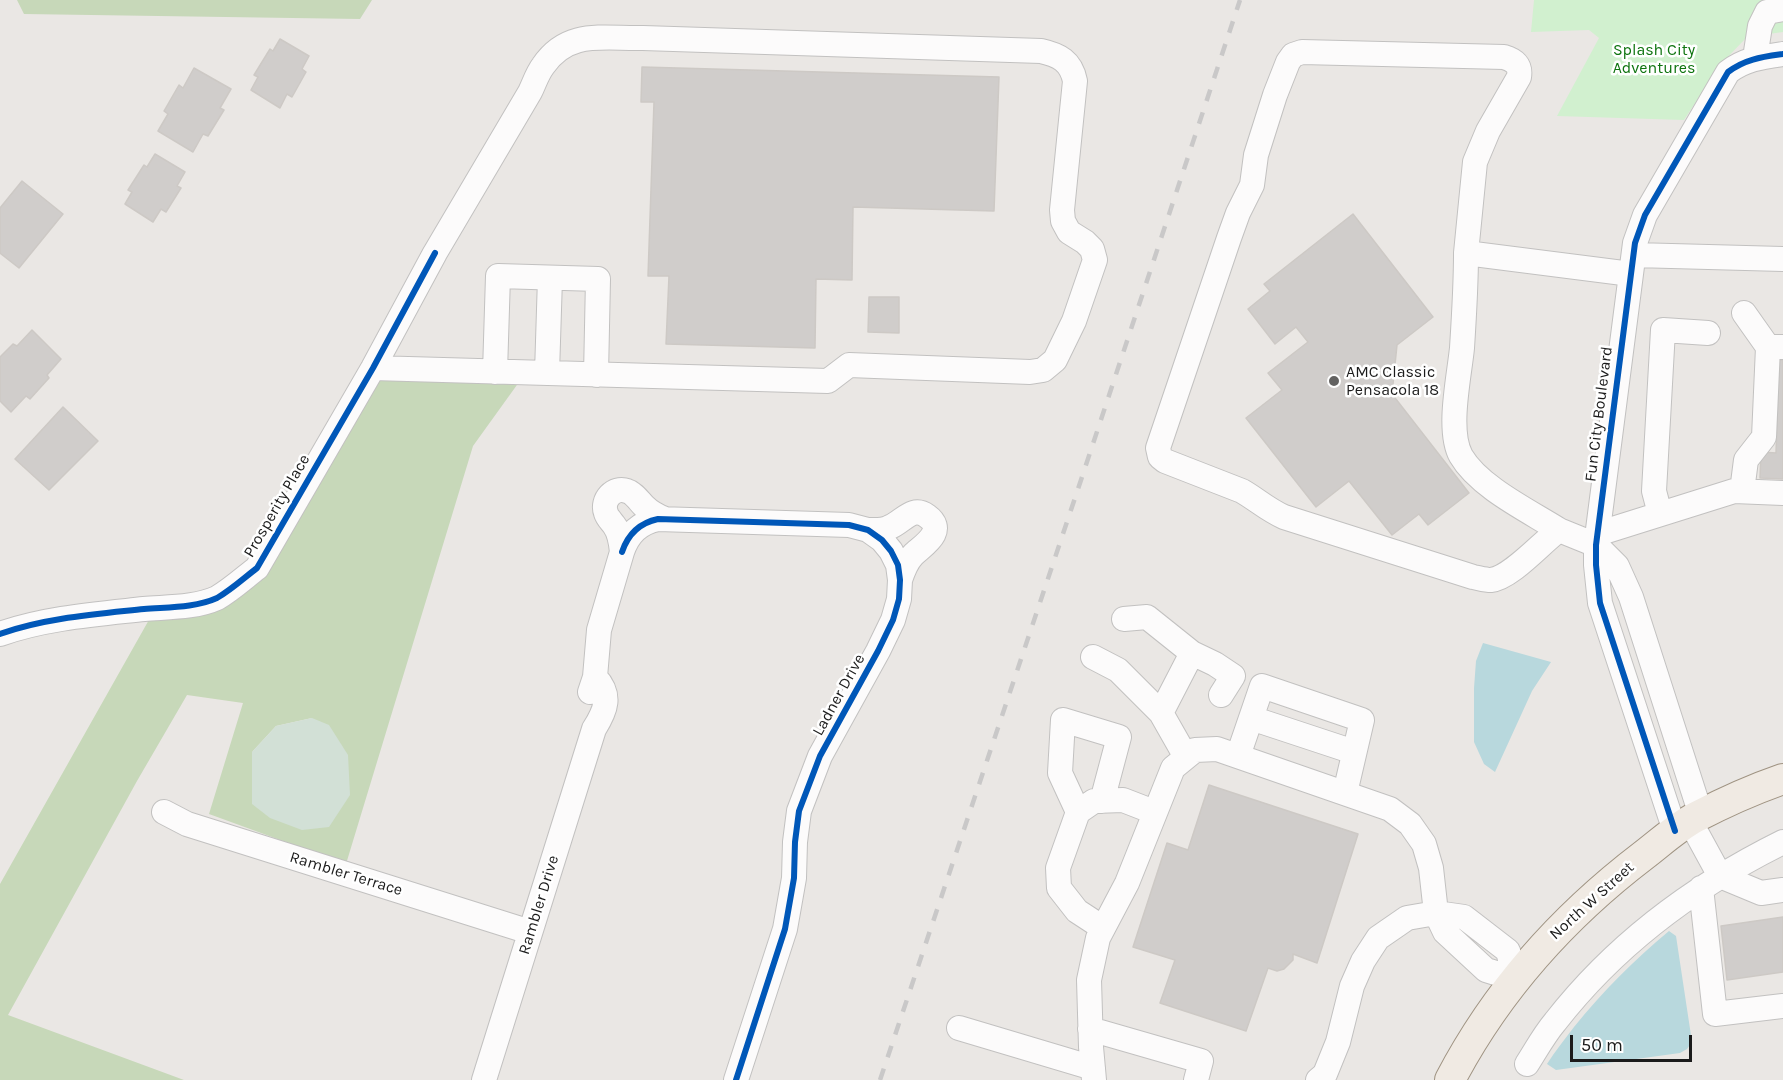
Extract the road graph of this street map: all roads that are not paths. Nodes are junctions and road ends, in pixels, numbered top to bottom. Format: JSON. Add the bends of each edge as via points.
{"nodes":[{"id":1,"x":1783,"y":9,"type":"edge"},
{"id":2,"x":1783,"y":54,"type":"edge"},
{"id":3,"x":1755,"y":58,"type":"junction"},
{"id":4,"x":1466,"y":253,"type":"junction"},
{"id":5,"x":1783,"y":259,"type":"edge"},
{"id":6,"x":1632,"y":265,"type":"junction"},
{"id":7,"x":550,"y":278,"type":"junction"},
{"id":8,"x":1744,"y":313,"type":"dead end"},
{"id":9,"x":1708,"y":333,"type":"dead end"},
{"id":10,"x":1776,"y":347,"type":"edge"},
{"id":11,"x":373,"y":368,"type":"junction"},
{"id":12,"x":495,"y":372,"type":"junction"},
{"id":13,"x":547,"y":373,"type":"junction"},
{"id":14,"x":596,"y":375,"type":"junction"},
{"id":15,"x":1742,"y":491,"type":"junction"},
{"id":16,"x":1783,"y":493,"type":"edge"},
{"id":17,"x":1660,"y":514,"type":"junction"},
{"id":18,"x":664,"y":519,"type":"junction"},
{"id":19,"x":868,"y":530,"type":"junction"},
{"id":20,"x":1559,"y":530,"type":"junction"},
{"id":21,"x":1597,"y":540,"type":"junction"},
{"id":22,"x":622,"y":552,"type":"junction"},
{"id":23,"x":900,"y":580,"type":"junction"},
{"id":24,"x":1124,"y":619,"type":"dead end"},
{"id":25,"x":0,"y":634,"type":"edge"},
{"id":26,"x":1192,"y":653,"type":"junction"},
{"id":27,"x":1093,"y":657,"type":"dead end"},
{"id":28,"x":1221,"y":695,"type":"dead end"},
{"id":29,"x":1161,"y":712,"type":"junction"},
{"id":30,"x":1251,"y":717,"type":"junction"},
{"id":31,"x":1354,"y":752,"type":"junction"},
{"id":32,"x":1238,"y":756,"type":"junction"},
{"id":33,"x":1186,"y":757,"type":"junction"},
{"id":34,"x":1783,"y":779,"type":"edge"},
{"id":35,"x":1345,"y":793,"type":"junction"},
{"id":36,"x":1102,"y":801,"type":"junction"},
{"id":37,"x":164,"y":812,"type":"dead end"},
{"id":38,"x":1078,"y":812,"type":"junction"},
{"id":39,"x":1154,"y":812,"type":"junction"},
{"id":40,"x":1689,"y":823,"type":"junction"},
{"id":41,"x":1783,"y":842,"type":"edge"},
{"id":42,"x":1711,"y":882,"type":"junction"},
{"id":43,"x":1783,"y":890,"type":"edge"},
{"id":44,"x":1436,"y":912,"type":"junction"},
{"id":45,"x":1103,"y":928,"type":"junction"},
{"id":46,"x":530,"y":932,"type":"junction"},
{"id":47,"x":1515,"y":979,"type":"junction"},
{"id":48,"x":1783,"y":1006,"type":"edge"},
{"id":49,"x":959,"y":1028,"type":"dead end"},
{"id":50,"x":1090,"y":1029,"type":"junction"},
{"id":51,"x":1527,"y":1064,"type":"dead end"},
{"id":52,"x":1094,"y":1074,"type":"edge"},
{"id":53,"x":484,"y":1080,"type":"edge"},
{"id":54,"x":736,"y":1080,"type":"edge"},
{"id":55,"x":1196,"y":1080,"type":"edge"},
{"id":56,"x":1318,"y":1080,"type":"edge"},
{"id":57,"x":1450,"y":1080,"type":"edge"}],
"edges":[{"from":1,"to":3,"type":"street","via":[[1767,12],[1760,26]]},
{"from":2,"to":3,"type":"street","name":"Fun City Boulevard"},
{"from":3,"to":6,"type":"street","name":"Fun City Boulevard","via":[[1728,72],[1645,215]]},
{"from":4,"to":6,"type":"street"},
{"from":4,"to":20,"type":"street","via":[[1454,427],[1461,456],[1486,484]]},
{"from":4,"to":20,"type":"street","via":[[1475,162],[1519,77],[1518,65],[1504,57],[1302,52],[1293,55],[1275,95],[1256,156],[1252,185],[1232,230],[1162,435],[1158,448],[1161,457],[1242,491],[1284,516],[1473,577],[1490,580],[1503,575]]},
{"from":5,"to":6,"type":"street"},
{"from":6,"to":21,"type":"street","name":"Fun City Boulevard"},
{"from":7,"to":12,"type":"street","via":[[498,276]]},
{"from":7,"to":13,"type":"street"},
{"from":7,"to":14,"type":"street","via":[[598,279]]},
{"from":8,"to":10,"type":"street"},
{"from":9,"to":17,"type":"street","via":[[1663,330],[1654,491]]},
{"from":10,"to":15,"type":"street","via":[[1764,437],[1746,460]]},
{"from":11,"to":12,"type":"street"},
{"from":11,"to":14,"type":"street","name":"Prosperity Place","via":[[542,67],[566,44],[579,39],[643,38],[1041,51],[1067,62],[1076,81],[1062,221],[1092,249],[1095,260],[1065,341],[1055,360],[1043,370],[849,365],[828,381]]},
{"from":11,"to":25,"type":"street","name":"Prosperity Place","via":[[257,568],[237,585],[216,598],[191,605],[50,622]]},
{"from":12,"to":13,"type":"street"},
{"from":13,"to":14,"type":"street"},
{"from":15,"to":16,"type":"street"},
{"from":15,"to":17,"type":"street"},
{"from":17,"to":21,"type":"street"},
{"from":18,"to":19,"type":"street","name":"Ladner Drive","via":[[837,523]]},
{"from":18,"to":22,"type":"street","name":"Rambler Drive","via":[[652,520],[635,530]]},
{"from":18,"to":22,"type":"street","via":[[628,491],[614,492],[608,497],[605,513],[618,530]]},
{"from":19,"to":23,"type":"street","name":"Ladner Drive","via":[[891,551]]},
{"from":19,"to":23,"type":"street","name":"Ladner Drive","via":[[894,526],[917,512],[932,520],[930,542],[913,556]]},
{"from":20,"to":21,"type":"street"},
{"from":21,"to":40,"type":"street","via":[[1617,566],[1631,597]]},
{"from":22,"to":46,"type":"street","name":"Rambler Drive","via":[[599,630],[590,690],[594,729]]},
{"from":23,"to":54,"type":"street","name":"Ladner Drive","via":[[893,620],[820,756],[799,811],[785,929]]},
{"from":24,"to":26,"type":"street","via":[[1147,617]]},
{"from":26,"to":28,"type":"street","via":[[1233,676]]},
{"from":26,"to":29,"type":"street"},
{"from":27,"to":29,"type":"street","via":[[1118,670]]},
{"from":29,"to":33,"type":"street"},
{"from":30,"to":31,"type":"street"},
{"from":30,"to":31,"type":"street","via":[[1262,686],[1362,720]]},
{"from":30,"to":32,"type":"street"},
{"from":31,"to":35,"type":"street"},
{"from":32,"to":33,"type":"street","via":[[1217,749],[1195,750]]},
{"from":32,"to":35,"type":"street"},
{"from":33,"to":39,"type":"street","via":[[1173,768]]},
{"from":34,"to":40,"type":"main road","name":"North W Street"},
{"from":35,"to":44,"type":"street","via":[[1390,809],[1410,824],[1424,844]]},
{"from":36,"to":38,"type":"street","via":[[1094,801]]},
{"from":36,"to":38,"type":"street","via":[[1119,736],[1063,720],[1060,773]]},
{"from":36,"to":39,"type":"street","via":[[1123,800]]},
{"from":37,"to":46,"type":"street","name":"Rambler Terrace","via":[[187,824]]},
{"from":38,"to":45,"type":"street","via":[[1058,867],[1059,888],[1077,911]]},
{"from":39,"to":45,"type":"street","via":[[1127,883]]},
{"from":40,"to":42,"type":"street"},
{"from":40,"to":47,"type":"main road","name":"North W Street","via":[[1582,906]]},
{"from":41,"to":42,"type":"street"},
{"from":42,"to":43,"type":"street","via":[[1761,893]]},
{"from":42,"to":48,"type":"street","via":[[1715,1014]]},
{"from":42,"to":51,"type":"street","via":[[1657,920],[1614,958],[1554,1023]]},
{"from":44,"to":47,"type":"street","via":[[1464,917],[1508,951]]},
{"from":44,"to":56,"type":"street","via":[[1407,918],[1378,938],[1352,986],[1338,1042],[1325,1074]]},
{"from":45,"to":50,"type":"street","via":[[1089,980]]},
{"from":46,"to":53,"type":"street","name":"Rambler Drive"},
{"from":47,"to":57,"type":"main road","name":"North W Street"},
{"from":49,"to":52,"type":"street"},
{"from":50,"to":52,"type":"street"},
{"from":50,"to":55,"type":"street","via":[[1201,1060]]}]}
